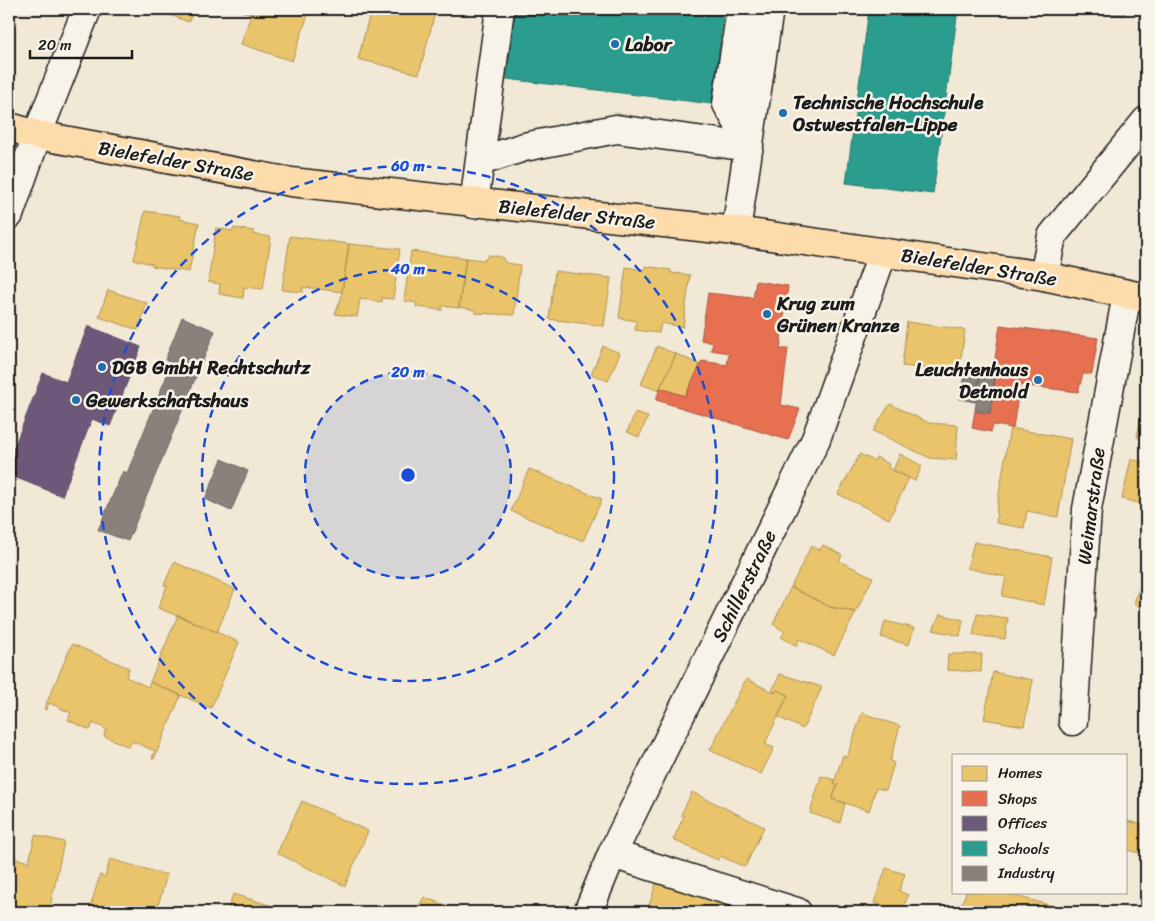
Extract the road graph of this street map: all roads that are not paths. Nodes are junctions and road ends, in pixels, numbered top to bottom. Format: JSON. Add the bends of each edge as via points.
{"nodes":[{"id":1,"x":87,"y":9,"type":"edge"},
{"id":2,"x":500,"y":9,"type":"edge"},
{"id":3,"x":741,"y":9,"type":"edge"},
{"id":4,"x":769,"y":9,"type":"edge"},
{"id":5,"x":1146,"y":121,"type":"edge"},
{"id":6,"x":9,"y":127,"type":"edge"},
{"id":7,"x":37,"y":135,"type":"junction"},
{"id":8,"x":749,"y":145,"type":"junction"},
{"id":9,"x":480,"y":161,"type":"junction"},
{"id":10,"x":474,"y":204,"type":"junction"},
{"id":11,"x":9,"y":215,"type":"edge"},
{"id":12,"x":736,"y":230,"type":"junction"},
{"id":13,"x":883,"y":252,"type":"junction"},
{"id":14,"x":1044,"y":276,"type":"junction"},
{"id":15,"x":1136,"y":296,"type":"edge"},
{"id":16,"x":1073,"y":721,"type":"dead end"},
{"id":17,"x":612,"y":854,"type":"junction"},
{"id":18,"x":588,"y":912,"type":"edge"},
{"id":19,"x":797,"y":912,"type":"edge"}],
"edges":[{"from":1,"to":7,"type":"street"},
{"from":2,"to":9,"type":"street"},
{"from":3,"to":8,"type":"street","via":[[728,104]]},
{"from":4,"to":8,"type":"street"},
{"from":5,"to":14,"type":"street","via":[[1052,236]]},
{"from":6,"to":7,"type":"main road","name":"Bielefelder Straße"},
{"from":7,"to":10,"type":"main road","name":"Bielefelder Straße","via":[[291,182]]},
{"from":7,"to":11,"type":"street"},
{"from":8,"to":9,"type":"street","via":[[616,128],[524,147]]},
{"from":8,"to":12,"type":"street"},
{"from":9,"to":10,"type":"street"},
{"from":10,"to":12,"type":"main road","name":"Bielefelder Straße"},
{"from":12,"to":13,"type":"main road","name":"Bielefelder Straße"},
{"from":13,"to":14,"type":"main road","name":"Bielefelder Straße"},
{"from":13,"to":17,"type":"street","name":"Schillerstraße","via":[[816,439]]},
{"from":14,"to":15,"type":"main road","name":"Bielefelder Straße"},
{"from":15,"to":16,"type":"street","name":"Weimarstraße","via":[[1087,508]]},
{"from":17,"to":18,"type":"street","name":"Schillerstraße"},
{"from":17,"to":19,"type":"street"}]}
